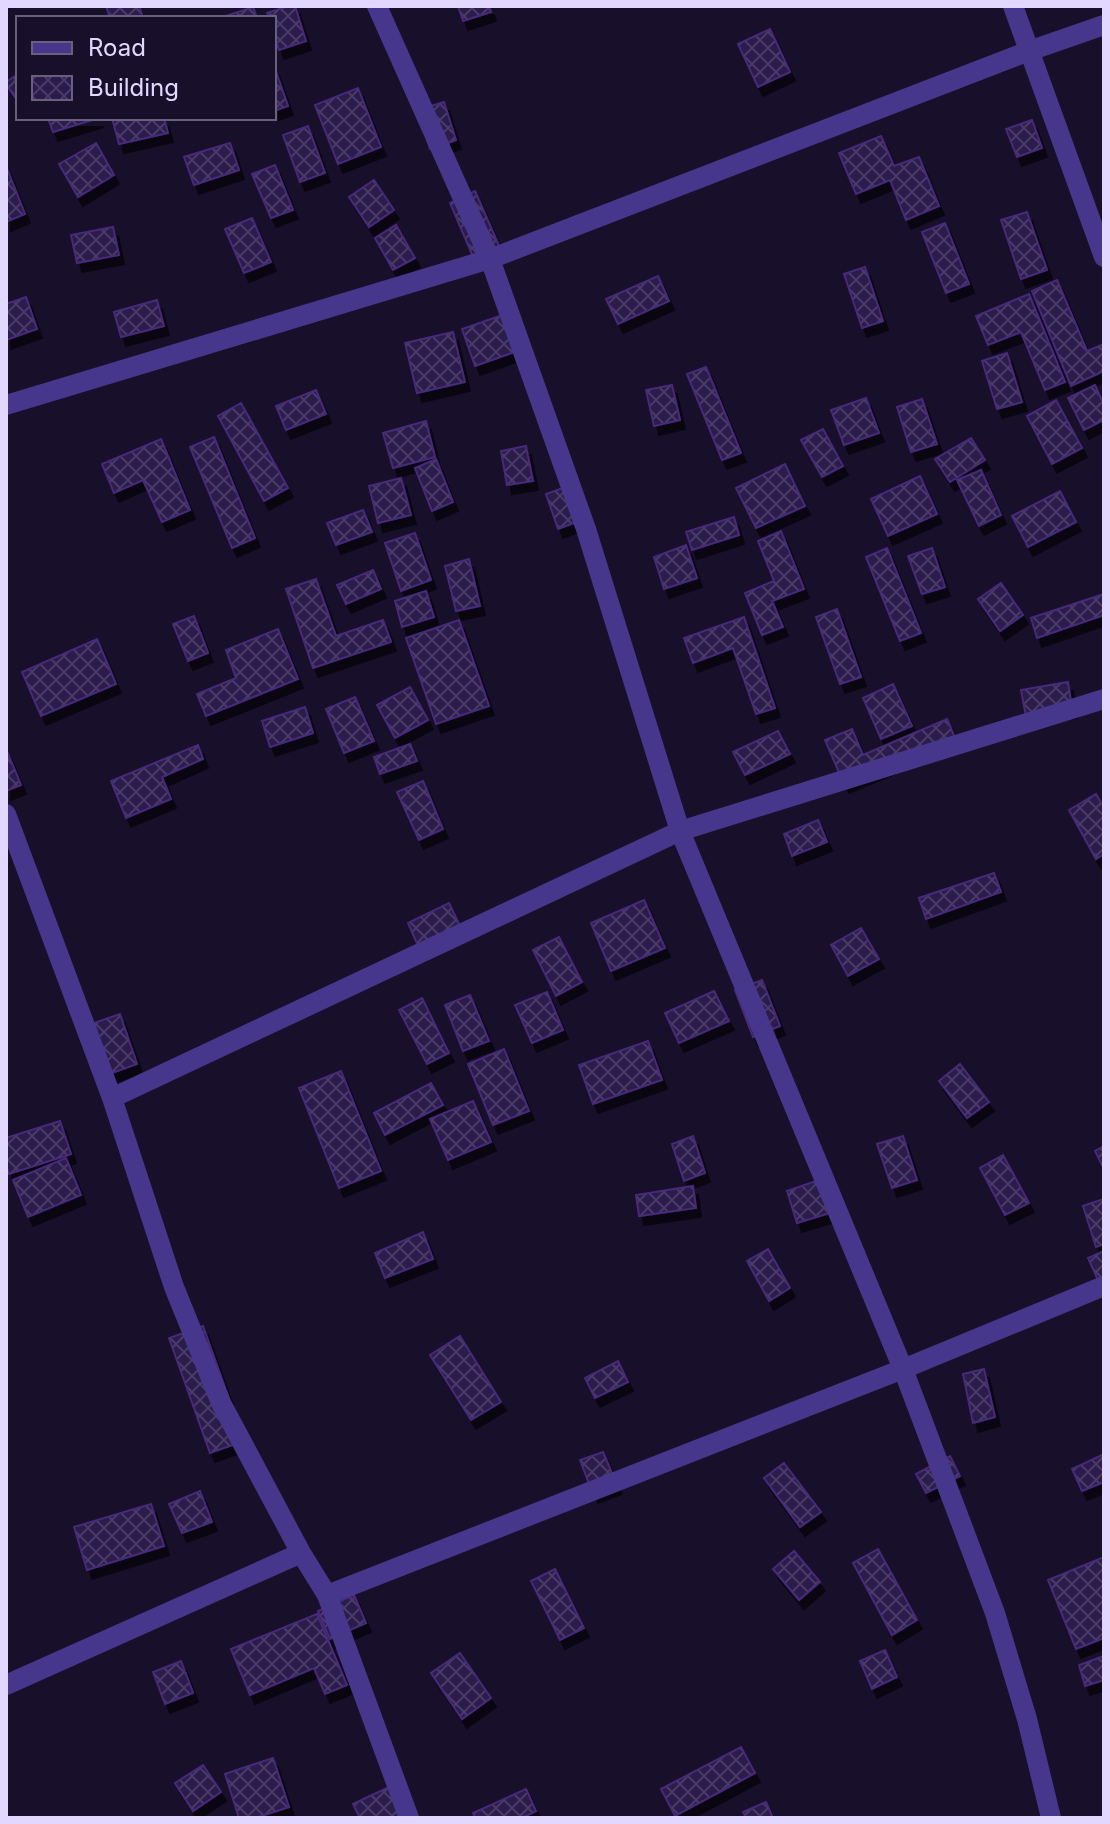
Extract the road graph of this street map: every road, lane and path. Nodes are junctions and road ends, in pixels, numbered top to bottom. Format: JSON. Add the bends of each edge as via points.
{"nodes":[{"id":1,"x":377,"y":6,"type":"edge"},
{"id":2,"x":1013,"y":6,"type":"edge"},
{"id":3,"x":1104,"y":25,"type":"edge"},
{"id":4,"x":1029,"y":51,"type":"junction"},
{"id":5,"x":1104,"y":257,"type":"edge"},
{"id":6,"x":490,"y":259,"type":"junction"},
{"id":7,"x":6,"y":405,"type":"edge"},
{"id":8,"x":1104,"y":699,"type":"edge"},
{"id":9,"x":6,"y":814,"type":"edge"},
{"id":10,"x":680,"y":831,"type":"junction"},
{"id":11,"x":112,"y":1098,"type":"junction"},
{"id":12,"x":1104,"y":1286,"type":"edge"},
{"id":13,"x":903,"y":1369,"type":"junction"},
{"id":14,"x":301,"y":1553,"type":"junction"},
{"id":15,"x":327,"y":1595,"type":"junction"},
{"id":16,"x":6,"y":1685,"type":"edge"},
{"id":17,"x":409,"y":1818,"type":"edge"},
{"id":18,"x":1051,"y":1818,"type":"edge"}],
"edges":[{"from":1,"to":6,"type":"street"},
{"from":2,"to":4,"type":"street"},
{"from":3,"to":4,"type":"street"},
{"from":4,"to":5,"type":"street"},
{"from":4,"to":6,"type":"street"},
{"from":6,"to":7,"type":"street"},
{"from":6,"to":10,"type":"street","via":[[586,529]]},
{"from":8,"to":10,"type":"street"},
{"from":9,"to":11,"type":"street"},
{"from":10,"to":11,"type":"street"},
{"from":10,"to":13,"type":"street"},
{"from":11,"to":14,"type":"street","via":[[174,1287],[221,1403]]},
{"from":12,"to":13,"type":"street"},
{"from":13,"to":15,"type":"street"},
{"from":13,"to":18,"type":"street","via":[[995,1613]]},
{"from":14,"to":15,"type":"street"},
{"from":14,"to":16,"type":"street"},
{"from":15,"to":17,"type":"street"}]}
